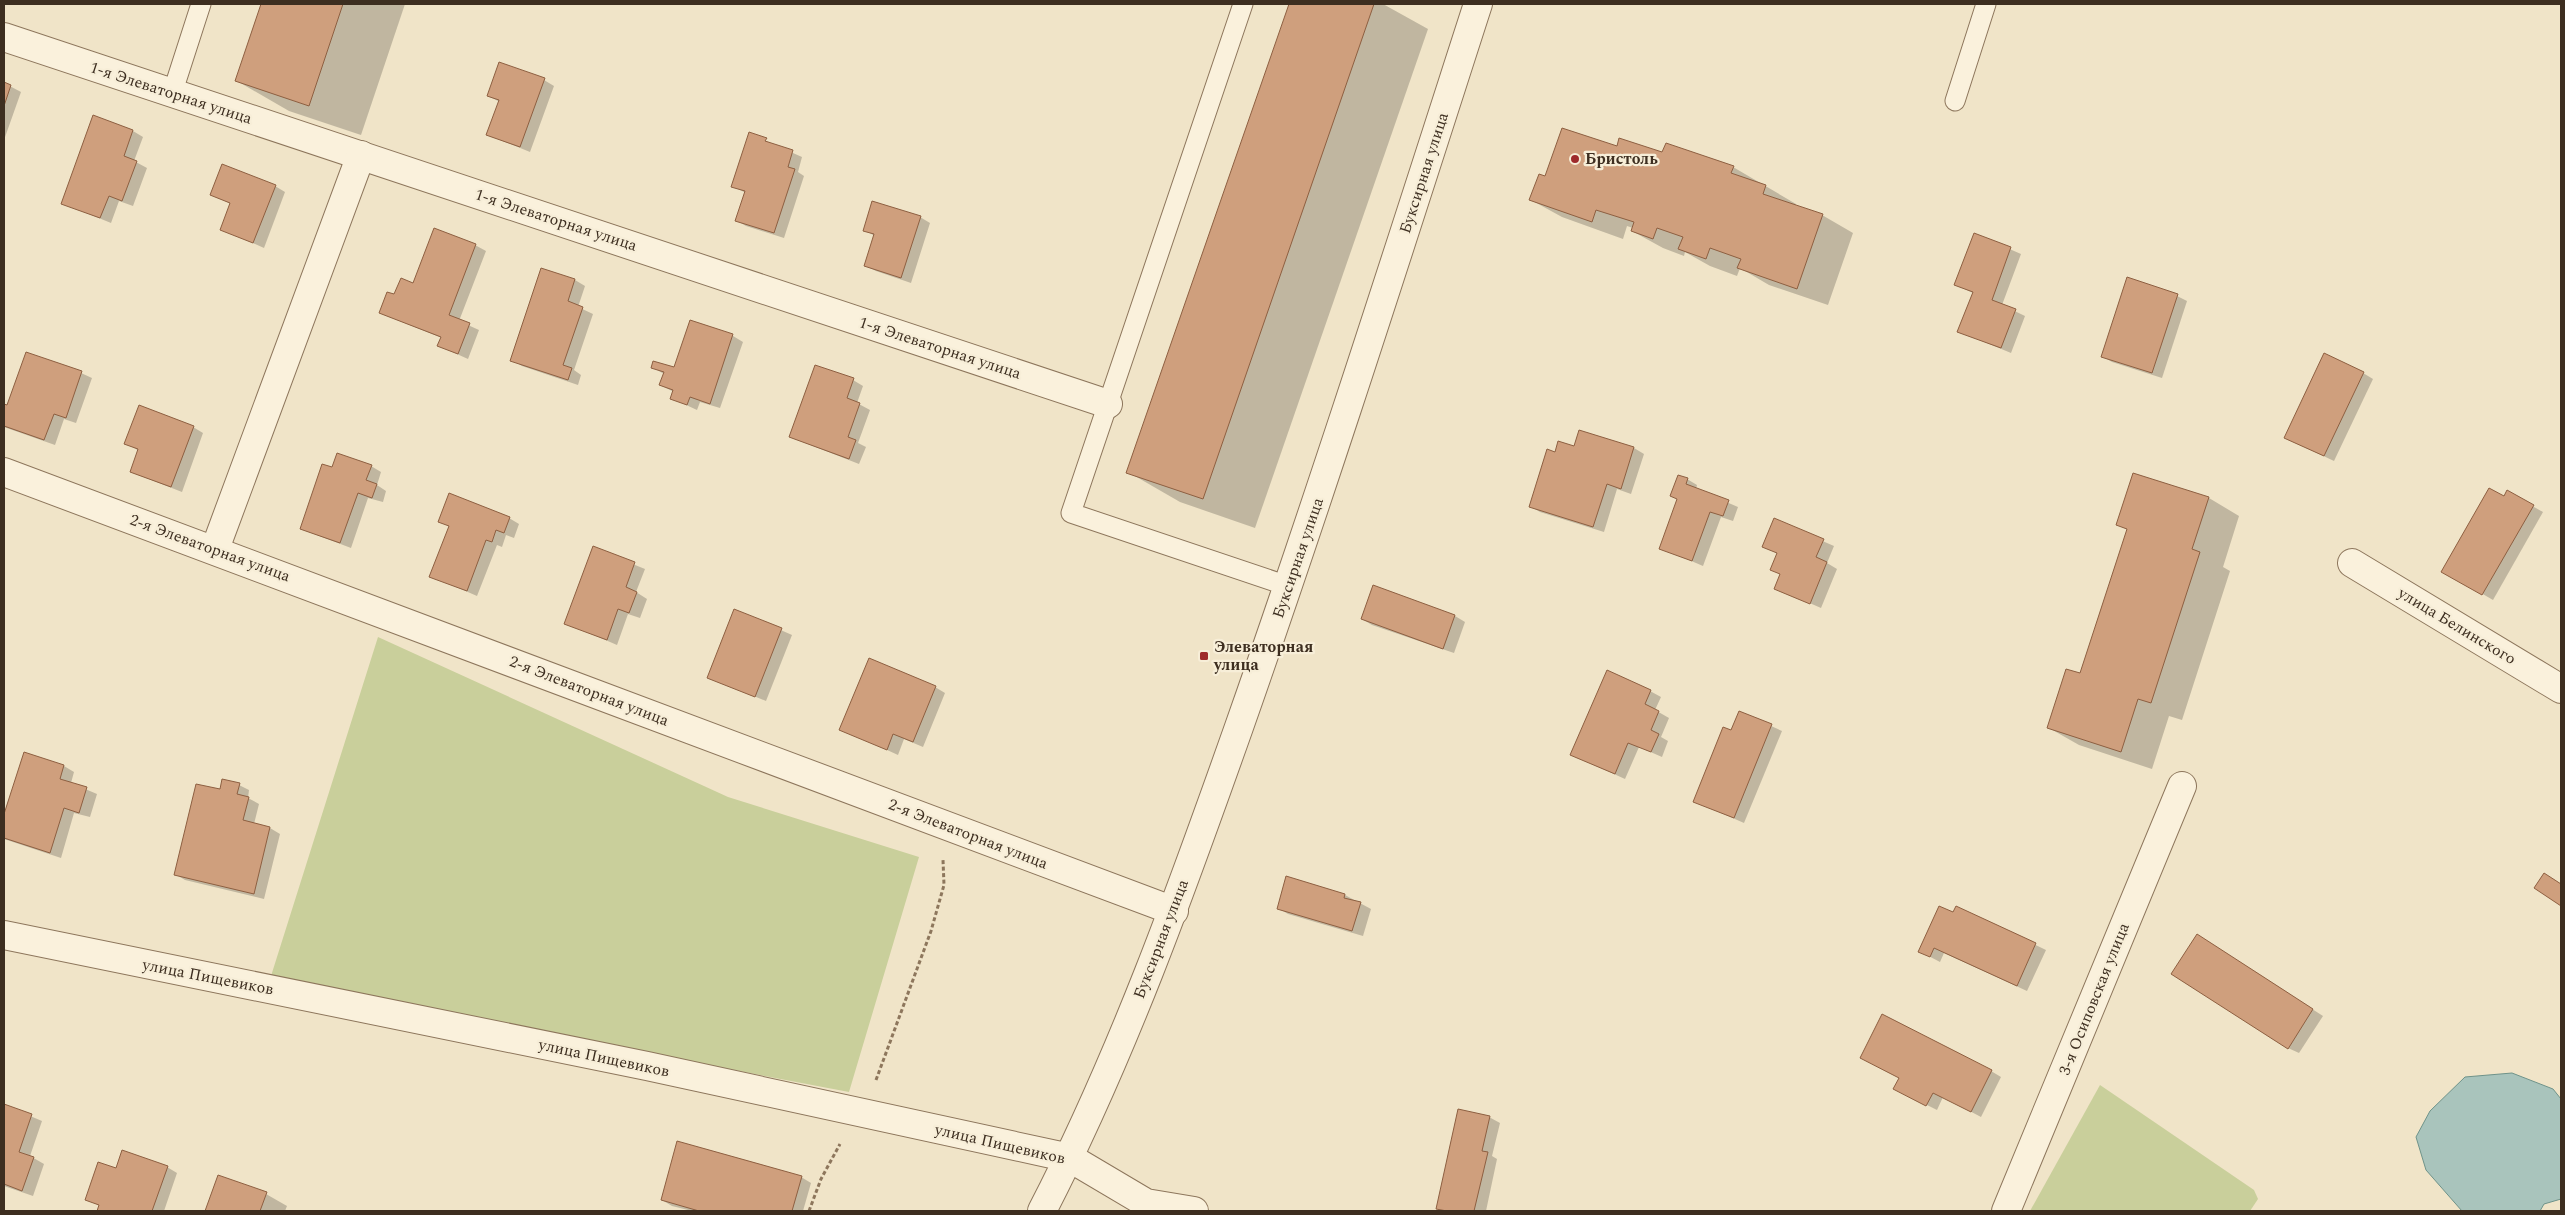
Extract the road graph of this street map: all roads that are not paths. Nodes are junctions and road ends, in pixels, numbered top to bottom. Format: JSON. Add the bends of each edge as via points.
{"nodes":[{"id":1,"x":201,"y":4,"type":"edge"},
{"id":2,"x":1243,"y":4,"type":"edge"},
{"id":3,"x":1478,"y":4,"type":"edge"},
{"id":4,"x":1986,"y":4,"type":"edge"},
{"id":5,"x":4,"y":37,"type":"edge"},
{"id":6,"x":172,"y":94,"type":"junction"},
{"id":7,"x":1955,"y":101,"type":"dead end"},
{"id":8,"x":361,"y":155,"type":"junction"},
{"id":9,"x":1108,"y":404,"type":"junction"},
{"id":10,"x":4,"y":472,"type":"edge"},
{"id":11,"x":215,"y":549,"type":"junction"},
{"id":12,"x":2352,"y":564,"type":"dead end"},
{"id":13,"x":1288,"y":586,"type":"junction"},
{"id":14,"x":2561,"y":689,"type":"edge"},
{"id":15,"x":2182,"y":786,"type":"dead end"},
{"id":16,"x":1174,"y":912,"type":"junction"},
{"id":17,"x":4,"y":935,"type":"edge"},
{"id":18,"x":1070,"y":1158,"type":"junction"},
{"id":19,"x":1042,"y":1211,"type":"edge"},
{"id":20,"x":1194,"y":1211,"type":"edge"},
{"id":21,"x":2006,"y":1211,"type":"edge"}],
"edges":[{"from":1,"to":6,"type":"lane"},
{"from":2,"to":9,"type":"lane"},
{"from":3,"to":13,"type":"street","name":"Буксирная улица"},
{"from":4,"to":7,"type":"lane"},
{"from":5,"to":6,"type":"street","name":"1-я Элеваторная улица"},
{"from":6,"to":8,"type":"street","name":"1-я Элеваторная улица"},
{"from":8,"to":9,"type":"street","name":"1-я Элеваторная улица"},
{"from":8,"to":11,"type":"street"},
{"from":9,"to":13,"type":"lane","via":[[1071,513]]},
{"from":10,"to":11,"type":"street","name":"2-я Элеваторная улица"},
{"from":11,"to":16,"type":"street","name":"2-я Элеваторная улица"},
{"from":12,"to":14,"type":"street","name":"улица Белинского"},
{"from":13,"to":16,"type":"street","name":"Буксирная улица"},
{"from":15,"to":21,"type":"street","name":"3-я Осиповская улица"},
{"from":16,"to":18,"type":"street","name":"Буксирная улица"},
{"from":17,"to":18,"type":"street","name":"улица Пищевиков","via":[[647,1066]]},
{"from":18,"to":19,"type":"street","name":"Буксирная улица"},
{"from":18,"to":20,"type":"street","name":"улица Пищевиков","via":[[1146,1203]]}]}
